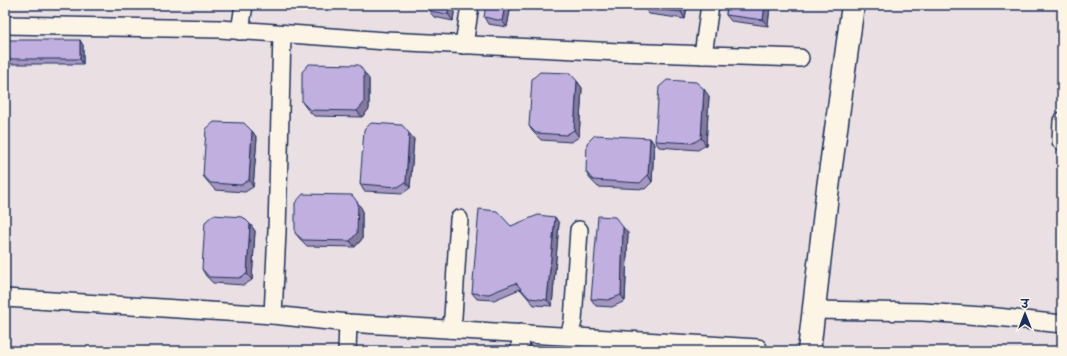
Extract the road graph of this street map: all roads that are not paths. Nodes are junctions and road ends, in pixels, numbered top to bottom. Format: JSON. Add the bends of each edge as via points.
{"nodes":[{"id":1,"x":244,"y":5,"type":"edge"},
{"id":2,"x":470,"y":5,"type":"edge"},
{"id":3,"x":710,"y":5,"type":"edge"},
{"id":4,"x":853,"y":5,"type":"edge"},
{"id":5,"x":5,"y":25,"type":"edge"},
{"id":6,"x":240,"y":31,"type":"junction"},
{"id":7,"x":282,"y":34,"type":"junction"},
{"id":8,"x":464,"y":45,"type":"junction"},
{"id":9,"x":703,"y":55,"type":"junction"},
{"id":10,"x":800,"y":58,"type":"dead end"},
{"id":11,"x":1062,"y":121,"type":"edge"},
{"id":12,"x":1062,"y":141,"type":"edge"},
{"id":13,"x":459,"y":219,"type":"dead end"},
{"id":14,"x":579,"y":230,"type":"dead end"},
{"id":15,"x":5,"y":298,"type":"edge"},
{"id":16,"x":814,"y":310,"type":"junction"},
{"id":17,"x":273,"y":316,"type":"junction"},
{"id":18,"x":348,"y":323,"type":"junction"},
{"id":19,"x":1062,"y":324,"type":"edge"},
{"id":20,"x":450,"y":329,"type":"junction"},
{"id":21,"x":521,"y":333,"type":"junction"},
{"id":22,"x":569,"y":336,"type":"junction"},
{"id":23,"x":758,"y":348,"type":"dead end"},
{"id":24,"x":347,"y":351,"type":"edge"},
{"id":25,"x":520,"y":351,"type":"edge"},
{"id":26,"x":809,"y":351,"type":"edge"}],
"edges":[{"from":1,"to":6,"type":"street"},
{"from":2,"to":8,"type":"street"},
{"from":3,"to":9,"type":"street"},
{"from":4,"to":16,"type":"street"},
{"from":5,"to":6,"type":"street"},
{"from":6,"to":7,"type":"street"},
{"from":7,"to":8,"type":"street"},
{"from":7,"to":17,"type":"street"},
{"from":8,"to":9,"type":"street"},
{"from":9,"to":10,"type":"street"},
{"from":11,"to":12,"type":"street"},
{"from":13,"to":20,"type":"street","via":[[453,317]]},
{"from":14,"to":22,"type":"street","via":[[573,321]]},
{"from":15,"to":17,"type":"street"},
{"from":16,"to":19,"type":"street","via":[[924,312]]},
{"from":16,"to":26,"type":"street"},
{"from":17,"to":18,"type":"street"},
{"from":18,"to":20,"type":"street"},
{"from":18,"to":24,"type":"street"},
{"from":20,"to":21,"type":"street"},
{"from":21,"to":22,"type":"street"},
{"from":21,"to":25,"type":"street"},
{"from":22,"to":23,"type":"street"}]}
